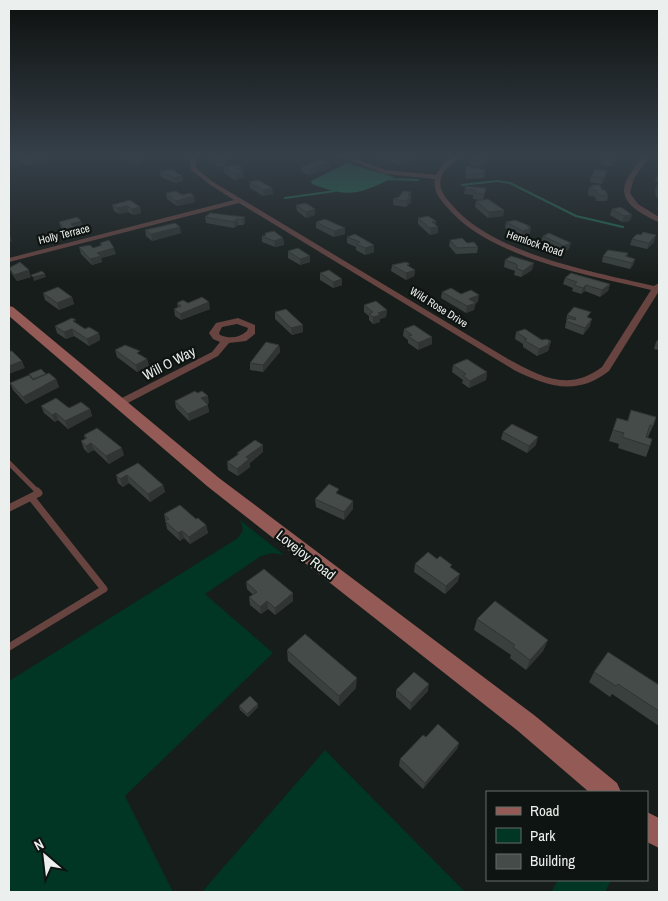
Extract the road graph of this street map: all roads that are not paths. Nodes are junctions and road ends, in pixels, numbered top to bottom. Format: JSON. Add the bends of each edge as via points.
{"nodes":[{"id":1,"x":238,"y":198,"type":"edge"},
{"id":2,"x":441,"y":198,"type":"edge"},
{"id":3,"x":630,"y":198,"type":"edge"},
{"id":4,"x":241,"y":200,"type":"junction"},
{"id":5,"x":659,"y":220,"type":"edge"},
{"id":6,"x":9,"y":260,"type":"edge"},
{"id":7,"x":658,"y":287,"type":"edge"},
{"id":8,"x":9,"y":310,"type":"edge"},
{"id":9,"x":226,"y":341,"type":"dead end"},
{"id":10,"x":120,"y":403,"type":"junction"},
{"id":11,"x":9,"y":463,"type":"edge"},
{"id":12,"x":31,"y":497,"type":"junction"},
{"id":13,"x":9,"y":508,"type":"edge"},
{"id":14,"x":9,"y":647,"type":"edge"},
{"id":15,"x":607,"y":791,"type":"edge"},
{"id":16,"x":648,"y":826,"type":"edge"},
{"id":17,"x":659,"y":835,"type":"edge"}],
"edges":[{"from":1,"to":4,"type":"street","name":"Wild Rose Drive"},
{"from":2,"to":7,"type":"street","name":"Hemlock Road","via":[[446,206],[472,227],[495,240],[546,260]]},
{"from":3,"to":5,"type":"street","via":[[637,207]]},
{"from":4,"to":6,"type":"street","name":"Holly Terrace"},
{"from":4,"to":7,"type":"street","name":"Wild Rose Drive","via":[[541,380],[572,384],[600,376]]},
{"from":8,"to":10,"type":"main road","name":"Lovejoy Road"},
{"from":9,"to":10,"type":"street","name":"Will O Way","via":[[204,361]]},
{"from":10,"to":15,"type":"main road","name":"Lovejoy Road","via":[[214,482],[526,723]]},
{"from":11,"to":12,"type":"lane","via":[[39,493]]},
{"from":12,"to":13,"type":"lane"},
{"from":12,"to":14,"type":"lane","via":[[104,589]]},
{"from":16,"to":17,"type":"main road"}]}
